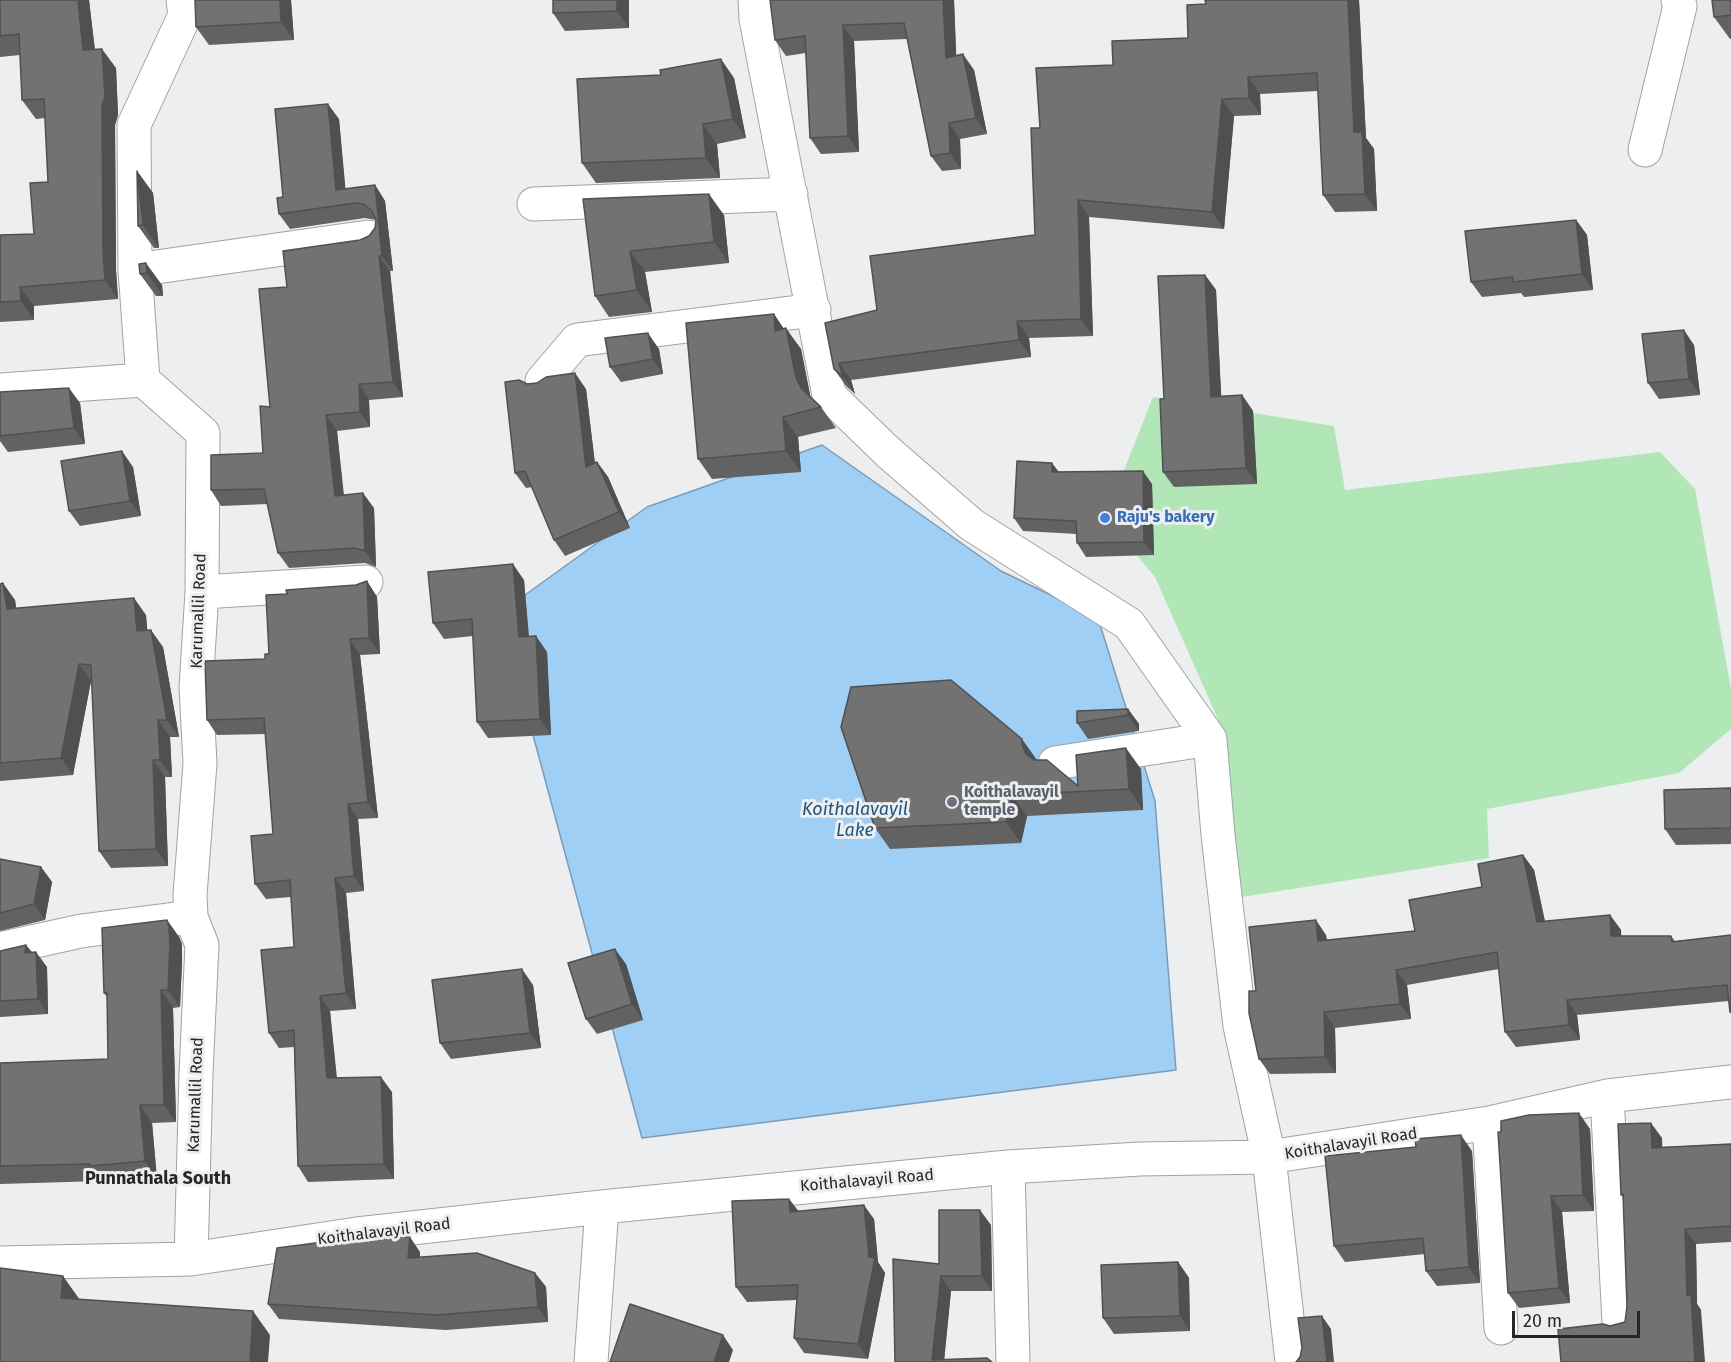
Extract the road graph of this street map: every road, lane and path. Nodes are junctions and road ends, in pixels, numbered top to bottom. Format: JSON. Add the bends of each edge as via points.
{"nodes":[{"id":1,"x":183,"y":0,"type":"edge"},
{"id":2,"x":755,"y":0,"type":"edge"},
{"id":3,"x":1678,"y":0,"type":"edge"},
{"id":4,"x":1645,"y":150,"type":"dead end"},
{"id":5,"x":791,"y":194,"type":"junction"},
{"id":6,"x":534,"y":204,"type":"dead end"},
{"id":7,"x":368,"y":237,"type":"edge"},
{"id":8,"x":135,"y":270,"type":"junction"},
{"id":9,"x":814,"y":310,"type":"junction"},
{"id":10,"x":143,"y":380,"type":"junction"},
{"id":11,"x":542,"y":381,"type":"edge"},
{"id":12,"x":0,"y":390,"type":"edge"},
{"id":13,"x":366,"y":582,"type":"edge"},
{"id":14,"x":202,"y":592,"type":"junction"},
{"id":15,"x":1210,"y":739,"type":"junction"},
{"id":16,"x":1055,"y":763,"type":"edge"},
{"id":17,"x":191,"y":917,"type":"junction"},
{"id":18,"x":0,"y":949,"type":"edge"},
{"id":19,"x":1731,"y":1082,"type":"edge"},
{"id":20,"x":1607,"y":1096,"type":"junction"},
{"id":21,"x":1489,"y":1123,"type":"junction"},
{"id":22,"x":1269,"y":1157,"type":"junction"},
{"id":23,"x":1008,"y":1167,"type":"junction"},
{"id":24,"x":602,"y":1207,"type":"junction"},
{"id":25,"x":191,"y":1259,"type":"junction"},
{"id":26,"x":0,"y":1263,"type":"edge"},
{"id":27,"x":1619,"y":1322,"type":"edge"},
{"id":28,"x":1501,"y":1328,"type":"dead end"},
{"id":29,"x":591,"y":1362,"type":"edge"},
{"id":30,"x":1013,"y":1362,"type":"edge"},
{"id":31,"x":1292,"y":1362,"type":"edge"}],
"edges":[{"from":1,"to":8,"type":"street","via":[[185,15],[134,125]]},
{"from":2,"to":5,"type":"street"},
{"from":3,"to":4,"type":"street","via":[[1680,6]]},
{"from":5,"to":6,"type":"street"},
{"from":5,"to":9,"type":"street"},
{"from":7,"to":8,"type":"street"},
{"from":8,"to":10,"type":"street"},
{"from":9,"to":11,"type":"street","via":[[577,340]]},
{"from":9,"to":15,"type":"street","via":[[829,394],[972,525],[1129,624]]},
{"from":10,"to":12,"type":"street"},
{"from":10,"to":14,"type":"street","name":"Karumallil Road","via":[[203,433]]},
{"from":13,"to":14,"type":"street"},
{"from":14,"to":17,"type":"street","name":"Karumallil Road","via":[[196,687],[200,764]]},
{"from":15,"to":16,"type":"street"},
{"from":15,"to":22,"type":"street","via":[[1240,1026]]},
{"from":17,"to":18,"type":"street","via":[[81,931]]},
{"from":17,"to":25,"type":"street","name":"Karumallil Road","via":[[202,945]]},
{"from":19,"to":20,"type":"street","name":"Koithalavayil Road"},
{"from":20,"to":21,"type":"street","name":"Koithalavayil Road"},
{"from":20,"to":27,"type":"street"},
{"from":21,"to":22,"type":"street","name":"Koithalavayil Road"},
{"from":21,"to":28,"type":"street"},
{"from":22,"to":23,"type":"street","name":"Koithalavayil Road"},
{"from":22,"to":31,"type":"street"},
{"from":23,"to":24,"type":"street","name":"Koithalavayil Road"},
{"from":23,"to":30,"type":"street"},
{"from":24,"to":25,"type":"street","name":"Koithalavayil Road","via":[[357,1234]]},
{"from":24,"to":29,"type":"street"},
{"from":25,"to":26,"type":"street","name":"Koithalavayil Road"}]}
